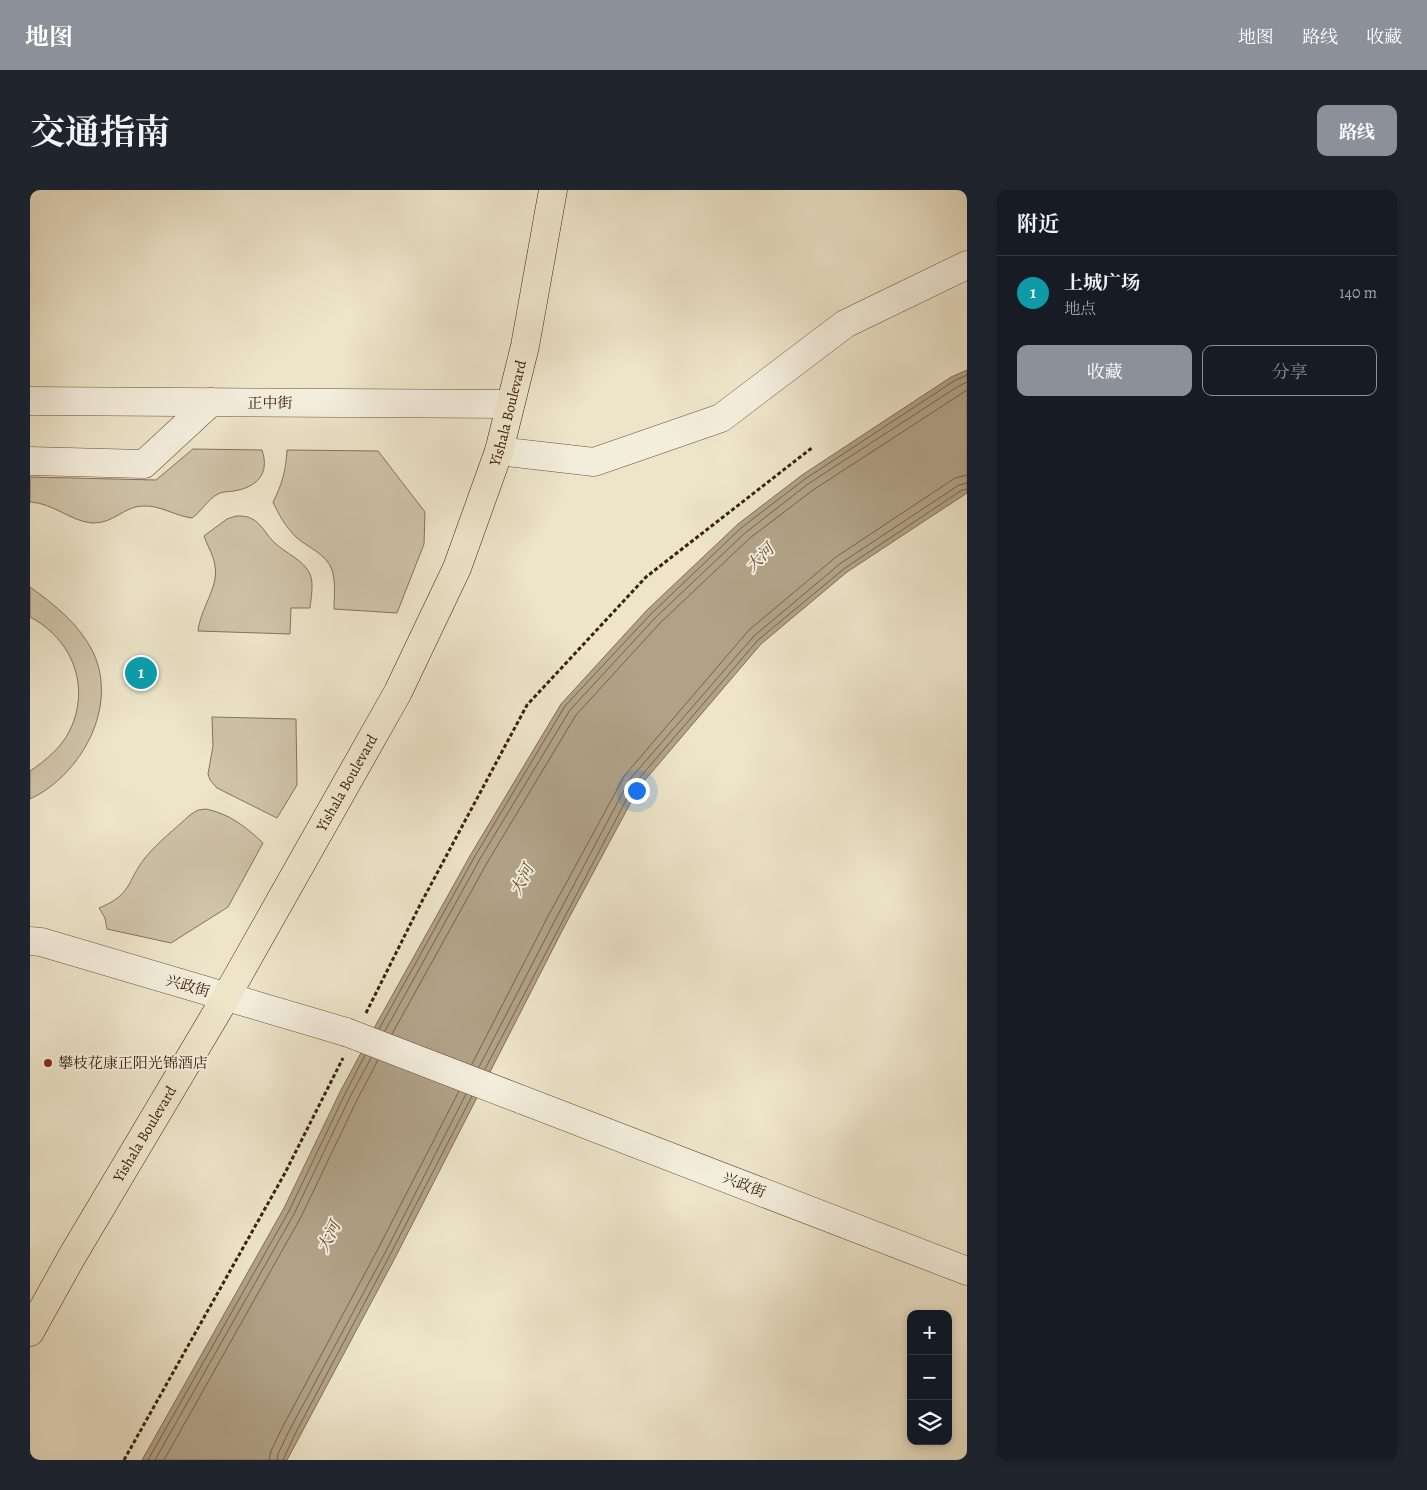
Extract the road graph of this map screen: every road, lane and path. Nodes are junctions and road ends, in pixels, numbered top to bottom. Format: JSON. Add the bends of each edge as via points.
{"nodes":[{"id":1,"x":553,"y":190,"type":"edge"},
{"id":2,"x":967,"y":264,"type":"edge"},
{"id":3,"x":30,"y":401,"type":"edge"},
{"id":4,"x":212,"y":402,"type":"junction"},
{"id":5,"x":510,"y":404,"type":"junction"},
{"id":6,"x":813,"y":446,"type":"dead end"},
{"id":7,"x":499,"y":451,"type":"junction"},
{"id":8,"x":30,"y":461,"type":"edge"},
{"id":9,"x":34,"y":937,"type":"edge"},
{"id":10,"x":226,"y":996,"type":"junction"},
{"id":11,"x":350,"y":1037,"type":"junction"},
{"id":12,"x":967,"y":1271,"type":"edge"},
{"id":13,"x":30,"y":1332,"type":"edge"},
{"id":14,"x":124,"y":1460,"type":"edge"}],
"edges":[{"from":1,"to":5,"type":"highway","name":"Yishala Boulevard","via":[[525,346]]},
{"from":2,"to":7,"type":"street","via":[[845,324],[721,418],[594,462]]},
{"from":3,"to":4,"type":"street","name":"正中街"},
{"from":4,"to":5,"type":"street","name":"正中街"},
{"from":4,"to":8,"type":"street","via":[[144,464]]},
{"from":5,"to":7,"type":"highway","name":"Yishala Boulevard"},
{"from":6,"to":11,"type":"path","via":[[646,577],[527,705]]},
{"from":7,"to":10,"type":"highway","name":"Yishala Boulevard","via":[[456,568],[398,692]]},
{"from":9,"to":10,"type":"street","name":"兴政街"},
{"from":10,"to":11,"type":"street","name":"兴政街"},
{"from":10,"to":13,"type":"highway","name":"Yishala Boulevard"},
{"from":11,"to":12,"type":"street","name":"兴政街","bridge":true},
{"from":11,"to":14,"type":"path","via":[[285,1173]]}]}
